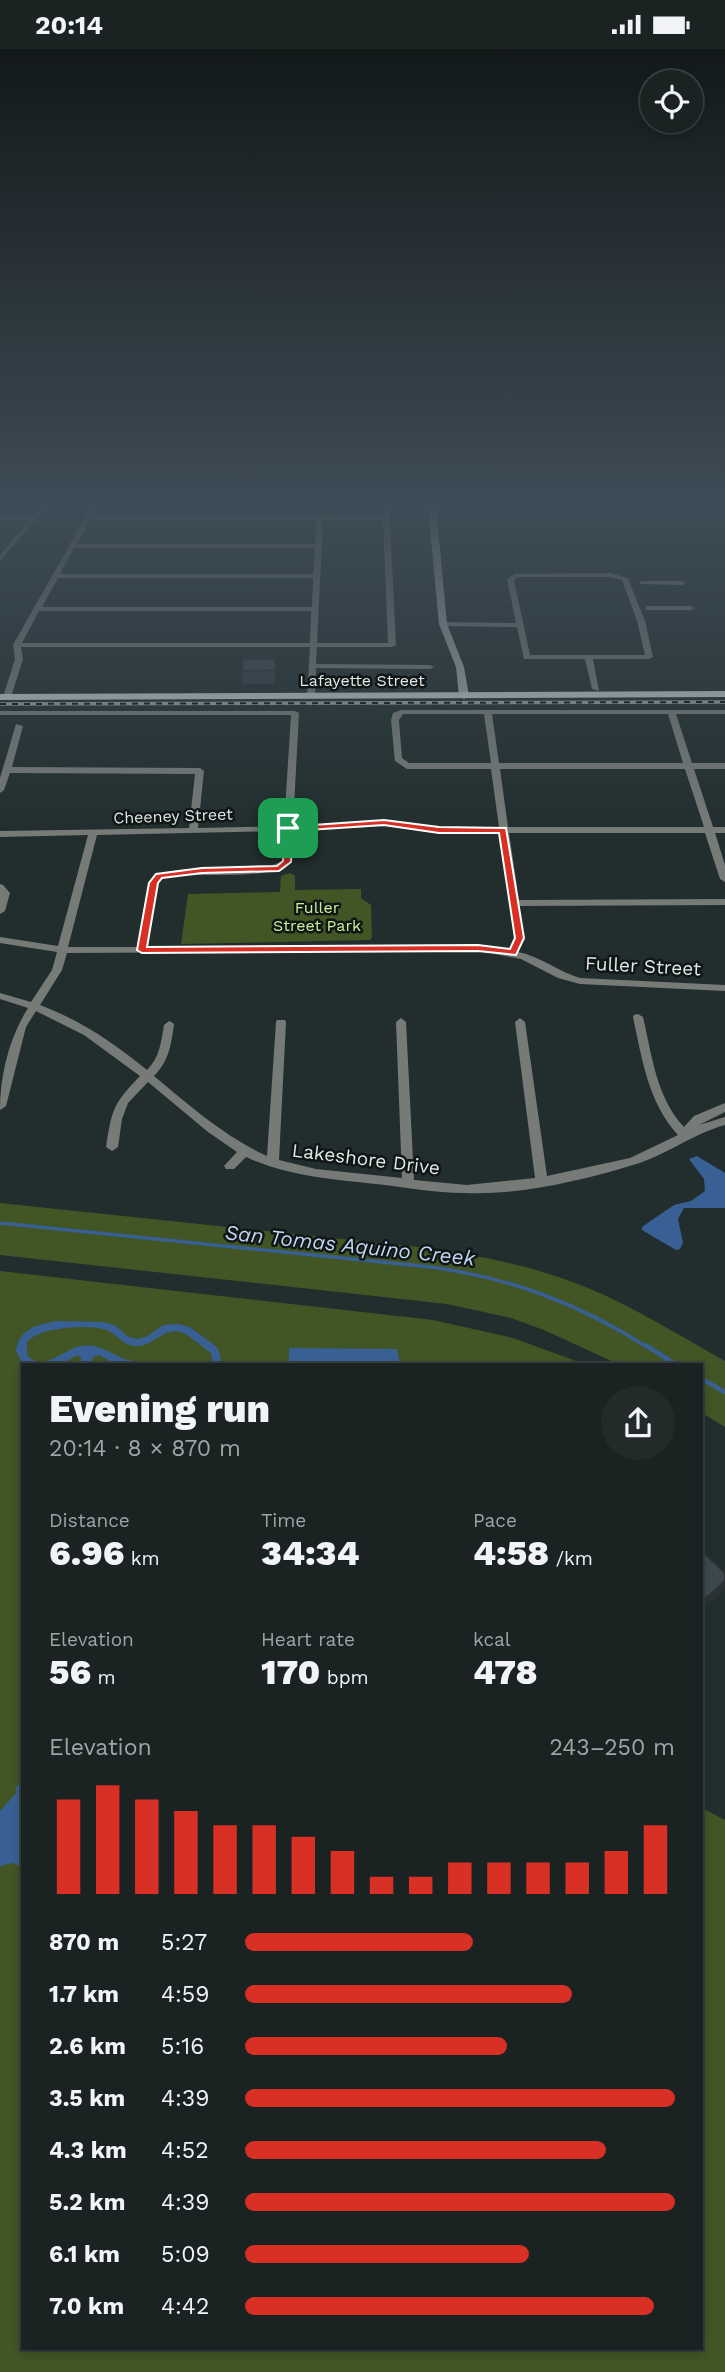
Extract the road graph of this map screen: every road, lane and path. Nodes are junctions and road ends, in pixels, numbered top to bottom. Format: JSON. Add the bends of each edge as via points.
{"nodes":[{"id":1,"x":34,"y":615,"type":"edge"},
{"id":2,"x":314,"y":615,"type":"edge"},
{"id":3,"x":391,"y":615,"type":"edge"},
{"id":4,"x":442,"y":615,"type":"edge"},
{"id":5,"x":518,"y":615,"type":"edge"},
{"id":6,"x":638,"y":615,"type":"edge"},
{"id":7,"x":443,"y":624,"type":"junction"},
{"id":8,"x":520,"y":625,"type":"junction"},
{"id":9,"x":18,"y":645,"type":"junction"},
{"id":10,"x":313,"y":645,"type":"junction"},
{"id":11,"x":589,"y":658,"type":"junction"},
{"id":12,"x":312,"y":667,"type":"junction"},
{"id":13,"x":430,"y":667,"type":"dead end"},
{"id":14,"x":725,"y":687,"type":"edge"},
{"id":15,"x":596,"y":689,"type":"junction"},
{"id":16,"x":53,"y":691,"type":"dead end"},
{"id":17,"x":311,"y":693,"type":"junction"},
{"id":18,"x":463,"y":693,"type":"junction"},
{"id":19,"x":4,"y":694,"type":"edge"},
{"id":20,"x":725,"y":694,"type":"edge"},
{"id":21,"x":488,"y":712,"type":"junction"},
{"id":22,"x":671,"y":712,"type":"junction"},
{"id":23,"x":725,"y":712,"type":"edge"},
{"id":24,"x":0,"y":713,"type":"edge"},
{"id":25,"x":19,"y":726,"type":"dead end"},
{"id":26,"x":495,"y":765,"type":"junction"},
{"id":27,"x":688,"y":766,"type":"junction"},
{"id":28,"x":725,"y":766,"type":"edge"},
{"id":29,"x":7,"y":770,"type":"junction"},
{"id":30,"x":0,"y":790,"type":"edge"},
{"id":31,"x":288,"y":828,"type":"junction"},
{"id":32,"x":193,"y":830,"type":"junction"},
{"id":33,"x":503,"y":830,"type":"junction"},
{"id":34,"x":709,"y":830,"type":"junction"},
{"id":35,"x":725,"y":830,"type":"edge"},
{"id":36,"x":0,"y":834,"type":"edge"},
{"id":37,"x":93,"y":834,"type":"junction"},
{"id":38,"x":725,"y":879,"type":"edge"},
{"id":39,"x":0,"y":887,"type":"edge"},
{"id":40,"x":725,"y":902,"type":"edge"},
{"id":41,"x":514,"y":903,"type":"junction"},
{"id":42,"x":0,"y":911,"type":"edge"},
{"id":43,"x":0,"y":940,"type":"edge"},
{"id":44,"x":62,"y":950,"type":"junction"},
{"id":45,"x":142,"y":950,"type":"junction"},
{"id":46,"x":513,"y":953,"type":"junction"},
{"id":47,"x":725,"y":988,"type":"edge"},
{"id":48,"x":0,"y":996,"type":"edge"},
{"id":49,"x":33,"y":1006,"type":"junction"},
{"id":50,"x":638,"y":1017,"type":"dead end"},
{"id":51,"x":281,"y":1022,"type":"dead end"},
{"id":52,"x":401,"y":1022,"type":"dead end"},
{"id":53,"x":520,"y":1023,"type":"dead end"},
{"id":54,"x":169,"y":1025,"type":"dead end"},
{"id":55,"x":147,"y":1077,"type":"junction"},
{"id":56,"x":0,"y":1106,"type":"edge"},
{"id":57,"x":725,"y":1107,"type":"edge"},
{"id":58,"x":725,"y":1121,"type":"edge"},
{"id":59,"x":685,"y":1135,"type":"junction"},
{"id":60,"x":112,"y":1147,"type":"dead end"},
{"id":61,"x":245,"y":1151,"type":"junction"},
{"id":62,"x":273,"y":1163,"type":"junction"},
{"id":63,"x":230,"y":1166,"type":"dead end"},
{"id":64,"x":541,"y":1180,"type":"junction"},
{"id":65,"x":408,"y":1183,"type":"junction"}],
"edges":[{"from":1,"to":9,"type":"street"},
{"from":2,"to":10,"type":"street"},
{"from":3,"to":10,"type":"street","via":[[392,645]]},
{"from":4,"to":7,"type":"street"},
{"from":5,"to":8,"type":"street"},
{"from":6,"to":11,"type":"street","via":[[650,655]]},
{"from":7,"to":8,"type":"street"},
{"from":7,"to":18,"type":"street","via":[[460,667]]},
{"from":8,"to":11,"type":"street","via":[[527,657]]},
{"from":9,"to":10,"type":"street"},
{"from":9,"to":19,"type":"street","via":[[19,659]]},
{"from":10,"to":12,"type":"street"},
{"from":11,"to":15,"type":"street"},
{"from":12,"to":13,"type":"street"},
{"from":12,"to":17,"type":"street"},
{"from":14,"to":15,"type":"main road","name":"Lafayette Street"},
{"from":15,"to":18,"type":"main road","name":"Lafayette Street"},
{"from":16,"to":19,"type":"main road"},
{"from":17,"to":18,"type":"main road","name":"Lafayette Street"},
{"from":17,"to":19,"type":"main road","name":"Lafayette Street"},
{"from":18,"to":20,"type":"main road","name":"Lafayette Street"},
{"from":21,"to":22,"type":"street"},
{"from":21,"to":26,"type":"street"},
{"from":21,"to":26,"type":"street","via":[[401,712],[396,715],[398,759],[407,766]]},
{"from":22,"to":23,"type":"street"},
{"from":22,"to":27,"type":"street"},
{"from":24,"to":31,"type":"street","via":[[295,713]]},
{"from":25,"to":29,"type":"street"},
{"from":26,"to":27,"type":"street"},
{"from":26,"to":33,"type":"street"},
{"from":27,"to":28,"type":"street"},
{"from":27,"to":34,"type":"street"},
{"from":29,"to":30,"type":"street"},
{"from":29,"to":32,"type":"street","via":[[200,771]]},
{"from":31,"to":32,"type":"street","name":"Cheeney Street"},
{"from":31,"to":33,"type":"street","name":"Cheeney Street","via":[[384,823],[439,830]]},
{"from":31,"to":45,"type":"street","via":[[287,862],[279,868],[159,876],[153,883]]},
{"from":32,"to":37,"type":"street","name":"Cheeney Street"},
{"from":33,"to":34,"type":"street","name":"Cheeney Street"},
{"from":33,"to":41,"type":"street"},
{"from":34,"to":35,"type":"street","name":"Cheeney Street"},
{"from":34,"to":38,"type":"street"},
{"from":36,"to":37,"type":"street","name":"Cheeney Street"},
{"from":37,"to":44,"type":"street"},
{"from":39,"to":42,"type":"street","via":[[5,893]]},
{"from":40,"to":41,"type":"street"},
{"from":41,"to":46,"type":"street","via":[[519,938]]},
{"from":43,"to":44,"type":"street","name":"Fuller Street"},
{"from":44,"to":45,"type":"street","name":"Fuller Street"},
{"from":44,"to":49,"type":"street","via":[[53,978]]},
{"from":45,"to":46,"type":"street","name":"Fuller Street","via":[[478,948]]},
{"from":46,"to":47,"type":"street","name":"Fuller Street","via":[[580,981]]},
{"from":48,"to":49,"type":"street","name":"Lakeshore Drive"},
{"from":49,"to":55,"type":"street","name":"Lakeshore Drive","via":[[89,1032]]},
{"from":49,"to":56,"type":"street","via":[[21,1027]]},
{"from":50,"to":59,"type":"street","via":[[659,1102]]},
{"from":51,"to":62,"type":"street"},
{"from":52,"to":65,"type":"street"},
{"from":53,"to":64,"type":"street"},
{"from":54,"to":55,"type":"street","via":[[165,1051]]},
{"from":55,"to":60,"type":"street","via":[[123,1101]]},
{"from":55,"to":61,"type":"street","name":"Lakeshore Drive"},
{"from":57,"to":59,"type":"street","name":"Lakeshore Drive","via":[[698,1119]]},
{"from":58,"to":59,"type":"street","name":"Lakeshore Drive"},
{"from":59,"to":64,"type":"street","name":"Lakeshore Drive","via":[[634,1161]]},
{"from":61,"to":62,"type":"street","name":"Lakeshore Drive"},
{"from":61,"to":63,"type":"street"},
{"from":62,"to":65,"type":"street","name":"Lakeshore Drive","via":[[323,1175]]},
{"from":64,"to":65,"type":"street","name":"Lakeshore Drive","via":[[472,1189]]}]}
